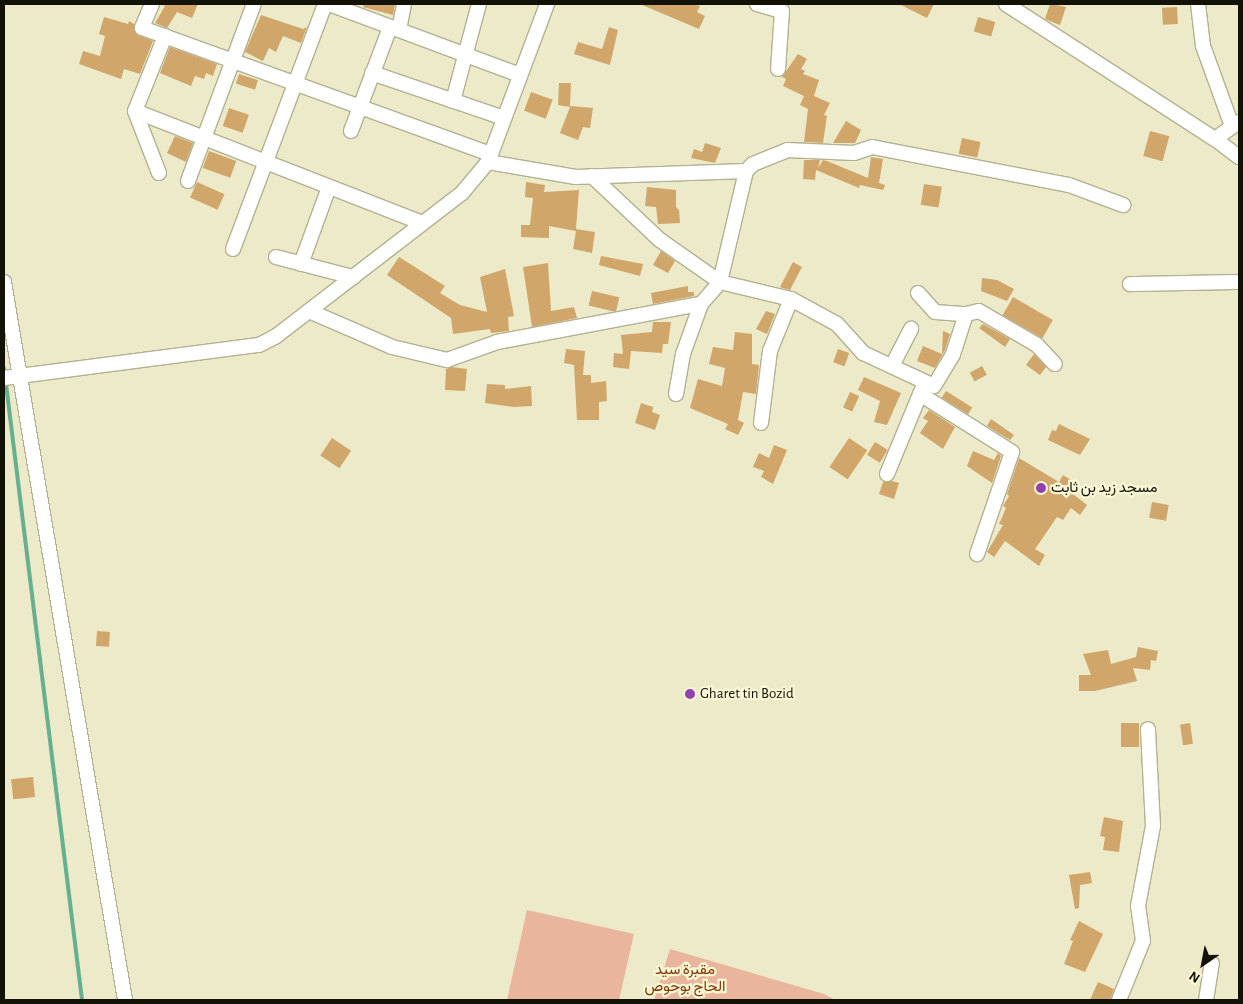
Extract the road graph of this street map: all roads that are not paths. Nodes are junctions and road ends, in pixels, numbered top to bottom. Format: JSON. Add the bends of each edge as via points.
{"nodes":[{"id":1,"x":152,"y":4,"type":"edge"},
{"id":2,"x":254,"y":4,"type":"edge"},
{"id":3,"x":327,"y":4,"type":"edge"},
{"id":4,"x":404,"y":4,"type":"edge"},
{"id":5,"x":479,"y":4,"type":"edge"},
{"id":6,"x":548,"y":4,"type":"edge"},
{"id":7,"x":758,"y":4,"type":"edge"},
{"id":8,"x":1006,"y":4,"type":"edge"},
{"id":9,"x":1198,"y":4,"type":"edge"},
{"id":10,"x":395,"y":28,"type":"junction"},
{"id":11,"x":165,"y":36,"type":"junction"},
{"id":12,"x":466,"y":54,"type":"junction"},
{"id":13,"x":233,"y":61,"type":"junction"},
{"id":14,"x":778,"y":69,"type":"dead end"},
{"id":15,"x":372,"y":73,"type":"junction"},
{"id":16,"x":520,"y":75,"type":"junction"},
{"id":17,"x":295,"y":84,"type":"junction"},
{"id":18,"x":453,"y":101,"type":"junction"},
{"id":19,"x":360,"y":107,"type":"junction"},
{"id":20,"x":135,"y":111,"type":"junction"},
{"id":21,"x":504,"y":118,"type":"junction"},
{"id":22,"x":1236,"y":124,"type":"edge"},
{"id":23,"x":351,"y":131,"type":"dead end"},
{"id":24,"x":204,"y":138,"type":"junction"},
{"id":25,"x":1214,"y":139,"type":"junction"},
{"id":26,"x":1239,"y":157,"type":"edge"},
{"id":27,"x":489,"y":158,"type":"junction"},
{"id":28,"x":266,"y":162,"type":"junction"},
{"id":29,"x":746,"y":171,"type":"junction"},
{"id":30,"x":159,"y":173,"type":"dead end"},
{"id":31,"x":592,"y":176,"type":"junction"},
{"id":32,"x":188,"y":182,"type":"dead end"},
{"id":33,"x":330,"y":187,"type":"junction"},
{"id":34,"x":1123,"y":205,"type":"dead end"},
{"id":35,"x":422,"y":223,"type":"junction"},
{"id":36,"x":233,"y":249,"type":"dead end"},
{"id":37,"x":276,"y":258,"type":"dead end"},
{"id":38,"x":301,"y":264,"type":"junction"},
{"id":39,"x":353,"y":277,"type":"junction"},
{"id":40,"x":4,"y":282,"type":"edge"},
{"id":41,"x":720,"y":282,"type":"junction"},
{"id":42,"x":1239,"y":282,"type":"edge"},
{"id":43,"x":1130,"y":284,"type":"dead end"},
{"id":44,"x":918,"y":293,"type":"dead end"},
{"id":45,"x":792,"y":299,"type":"junction"},
{"id":46,"x":701,"y":304,"type":"junction"},
{"id":47,"x":309,"y":311,"type":"junction"},
{"id":48,"x":966,"y":314,"type":"junction"},
{"id":49,"x":911,"y":329,"type":"dead end"},
{"id":50,"x":1055,"y":364,"type":"dead end"},
{"id":51,"x":892,"y":366,"type":"junction"},
{"id":52,"x":19,"y":375,"type":"junction"},
{"id":53,"x":4,"y":378,"type":"edge"},
{"id":54,"x":923,"y":388,"type":"junction"},
{"id":55,"x":676,"y":394,"type":"dead end"},
{"id":56,"x":761,"y":423,"type":"dead end"},
{"id":57,"x":887,"y":474,"type":"dead end"},
{"id":58,"x":977,"y":554,"type":"dead end"},
{"id":59,"x":1148,"y":729,"type":"dead end"},
{"id":60,"x":1212,"y":963,"type":"dead end"},
{"id":61,"x":125,"y":1000,"type":"edge"},
{"id":62,"x":1119,"y":1000,"type":"edge"},
{"id":63,"x":1206,"y":1000,"type":"edge"}],
"edges":[{"from":1,"to":11,"type":"street","via":[[142,28]]},
{"from":2,"to":13,"type":"street"},
{"from":3,"to":10,"type":"street"},
{"from":3,"to":17,"type":"street"},
{"from":4,"to":10,"type":"street"},
{"from":5,"to":12,"type":"street"},
{"from":6,"to":16,"type":"street"},
{"from":7,"to":14,"type":"street","via":[[782,11]]},
{"from":8,"to":25,"type":"street"},
{"from":9,"to":22,"type":"street","via":[[1203,46]]},
{"from":10,"to":12,"type":"street"},
{"from":10,"to":15,"type":"street"},
{"from":11,"to":13,"type":"street"},
{"from":11,"to":20,"type":"street"},
{"from":12,"to":16,"type":"street"},
{"from":12,"to":18,"type":"street"},
{"from":13,"to":17,"type":"street"},
{"from":13,"to":24,"type":"street"},
{"from":15,"to":18,"type":"street"},
{"from":15,"to":19,"type":"street"},
{"from":16,"to":21,"type":"street"},
{"from":17,"to":19,"type":"street"},
{"from":17,"to":28,"type":"street"},
{"from":18,"to":21,"type":"street"},
{"from":19,"to":23,"type":"street"},
{"from":19,"to":27,"type":"street"},
{"from":20,"to":24,"type":"street"},
{"from":20,"to":30,"type":"street"},
{"from":21,"to":27,"type":"street"},
{"from":22,"to":25,"type":"street"},
{"from":24,"to":28,"type":"street"},
{"from":24,"to":32,"type":"street"},
{"from":25,"to":26,"type":"street"},
{"from":27,"to":31,"type":"street","via":[[576,177]]},
{"from":27,"to":35,"type":"street","via":[[462,193]]},
{"from":28,"to":33,"type":"street"},
{"from":28,"to":36,"type":"street"},
{"from":29,"to":31,"type":"street"},
{"from":29,"to":34,"type":"street","via":[[753,164],[787,150],[854,153],[872,147],[1069,185]]},
{"from":29,"to":41,"type":"street"},
{"from":31,"to":41,"type":"street","via":[[660,240]]},
{"from":33,"to":35,"type":"street"},
{"from":33,"to":38,"type":"street"},
{"from":35,"to":39,"type":"street"},
{"from":37,"to":38,"type":"street"},
{"from":38,"to":39,"type":"street"},
{"from":39,"to":47,"type":"street"},
{"from":40,"to":52,"type":"street"},
{"from":41,"to":45,"type":"street"},
{"from":41,"to":46,"type":"street"},
{"from":42,"to":43,"type":"street"},
{"from":44,"to":48,"type":"street","via":[[935,312]]},
{"from":45,"to":51,"type":"street","via":[[836,324],[863,353]]},
{"from":45,"to":56,"type":"street","via":[[770,351]]},
{"from":46,"to":47,"type":"street","via":[[497,342],[447,360],[392,347]]},
{"from":46,"to":55,"type":"street","via":[[683,354]]},
{"from":47,"to":52,"type":"street","via":[[259,345]]},
{"from":48,"to":50,"type":"street","via":[[979,311],[1011,328],[1036,345]]},
{"from":48,"to":54,"type":"street","via":[[952,354],[934,386]]},
{"from":49,"to":51,"type":"street"},
{"from":51,"to":54,"type":"street"},
{"from":52,"to":53,"type":"street"},
{"from":52,"to":61,"type":"street"},
{"from":54,"to":57,"type":"street"},
{"from":54,"to":58,"type":"street","via":[[1012,452]]},
{"from":59,"to":62,"type":"street","via":[[1153,826],[1138,906],[1143,941]]},
{"from":60,"to":63,"type":"street"}]}
